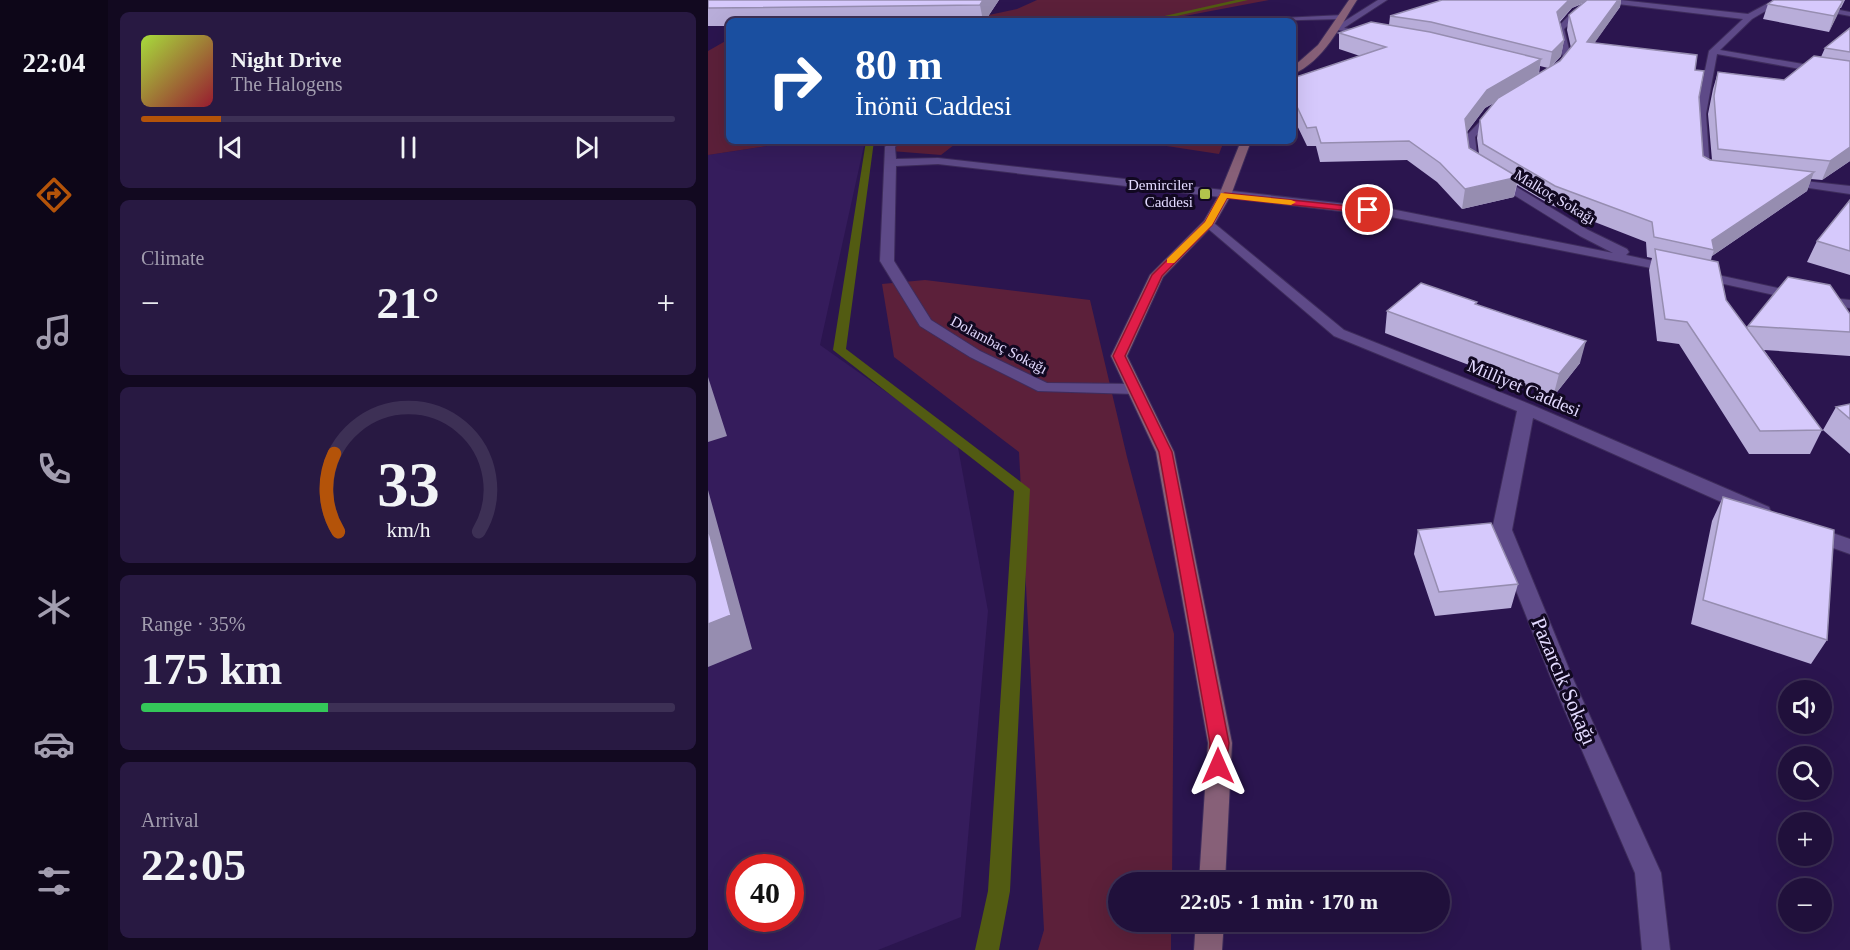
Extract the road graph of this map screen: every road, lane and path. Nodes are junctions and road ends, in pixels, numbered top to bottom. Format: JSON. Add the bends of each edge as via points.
{"nodes":[{"id":1,"x":1353,"y":0,"type":"edge"},
{"id":2,"x":1383,"y":0,"type":"edge"},
{"id":3,"x":1599,"y":0,"type":"edge"},
{"id":4,"x":1781,"y":0,"type":"edge"},
{"id":5,"x":1793,"y":2,"type":"edge"},
{"id":6,"x":1805,"y":5,"type":"edge"},
{"id":7,"x":1850,"y":14,"type":"edge"},
{"id":8,"x":1341,"y":17,"type":"junction"},
{"id":9,"x":1749,"y":17,"type":"junction"},
{"id":10,"x":1296,"y":19,"type":"edge"},
{"id":11,"x":1336,"y":29,"type":"junction"},
{"id":12,"x":1383,"y":36,"type":"edge"},
{"id":13,"x":1713,"y":51,"type":"junction"},
{"id":14,"x":1296,"y":69,"type":"edge"},
{"id":15,"x":1546,"y":75,"type":"edge"},
{"id":16,"x":1850,"y":75,"type":"edge"},
{"id":17,"x":1508,"y":101,"type":"edge"},
{"id":18,"x":892,"y":144,"type":"edge"},
{"id":19,"x":1245,"y":144,"type":"edge"},
{"id":20,"x":890,"y":163,"type":"junction"},
{"id":21,"x":1715,"y":174,"type":"edge"},
{"id":22,"x":1772,"y":181,"type":"edge"},
{"id":23,"x":1850,"y":190,"type":"edge"},
{"id":24,"x":1225,"y":195,"type":"junction"},
{"id":25,"x":1209,"y":223,"type":"junction"},
{"id":26,"x":1646,"y":263,"type":"junction"},
{"id":27,"x":1850,"y":304,"type":"edge"},
{"id":28,"x":1135,"y":389,"type":"junction"},
{"id":29,"x":1526,"y":408,"type":"junction"},
{"id":30,"x":1845,"y":542,"type":"edge"},
{"id":31,"x":1213,"y":872,"type":"edge"},
{"id":32,"x":1209,"y":932,"type":"edge"},
{"id":33,"x":1208,"y":950,"type":"edge"},
{"id":34,"x":1656,"y":950,"type":"edge"}],
"edges":[{"from":1,"to":8,"type":"street"},
{"from":2,"to":11,"type":"street"},
{"from":3,"to":9,"type":"street"},
{"from":3,"to":15,"type":"street","via":[[1577,12],[1560,29],[1567,57]]},
{"from":4,"to":5,"type":"street"},
{"from":4,"to":9,"type":"street"},
{"from":6,"to":7,"type":"street"},
{"from":8,"to":10,"type":"street"},
{"from":8,"to":11,"type":"street"},
{"from":9,"to":13,"type":"street"},
{"from":11,"to":12,"type":"street"},
{"from":11,"to":14,"type":"street","via":[[1316,54]]},
{"from":13,"to":16,"type":"street"},
{"from":13,"to":21,"type":"street","via":[[1701,114],[1704,173]]},
{"from":17,"to":26,"type":"street","name":"Malkoç Sokağı","via":[[1490,112],[1470,137],[1473,165],[1584,233]]},
{"from":18,"to":20,"type":"street","name":"Dolambaç Sokağı"},
{"from":19,"to":24,"type":"street"},
{"from":20,"to":24,"type":"street","via":[[938,161]]},
{"from":20,"to":28,"type":"street","name":"Dolambaç Sokağı","via":[[887,261],[926,323],[975,354],[1044,388]]},
{"from":22,"to":23,"type":"street"},
{"from":24,"to":25,"type":"street"},
{"from":24,"to":26,"type":"street","via":[[1391,213]]},
{"from":25,"to":28,"type":"street","via":[[1157,275],[1119,356]]},
{"from":25,"to":29,"type":"street","name":"Milliyet Caddesi","via":[[1339,333]]},
{"from":26,"to":27,"type":"street"},
{"from":28,"to":31,"type":"street","via":[[1165,452],[1220,743]]},
{"from":29,"to":30,"type":"street","name":"Milliyet Caddesi","via":[[1787,522]]},
{"from":29,"to":34,"type":"street","name":"Pazarcık Sokağı","via":[[1502,530],[1563,681],[1648,873]]},
{"from":32,"to":33,"type":"street"}]}
